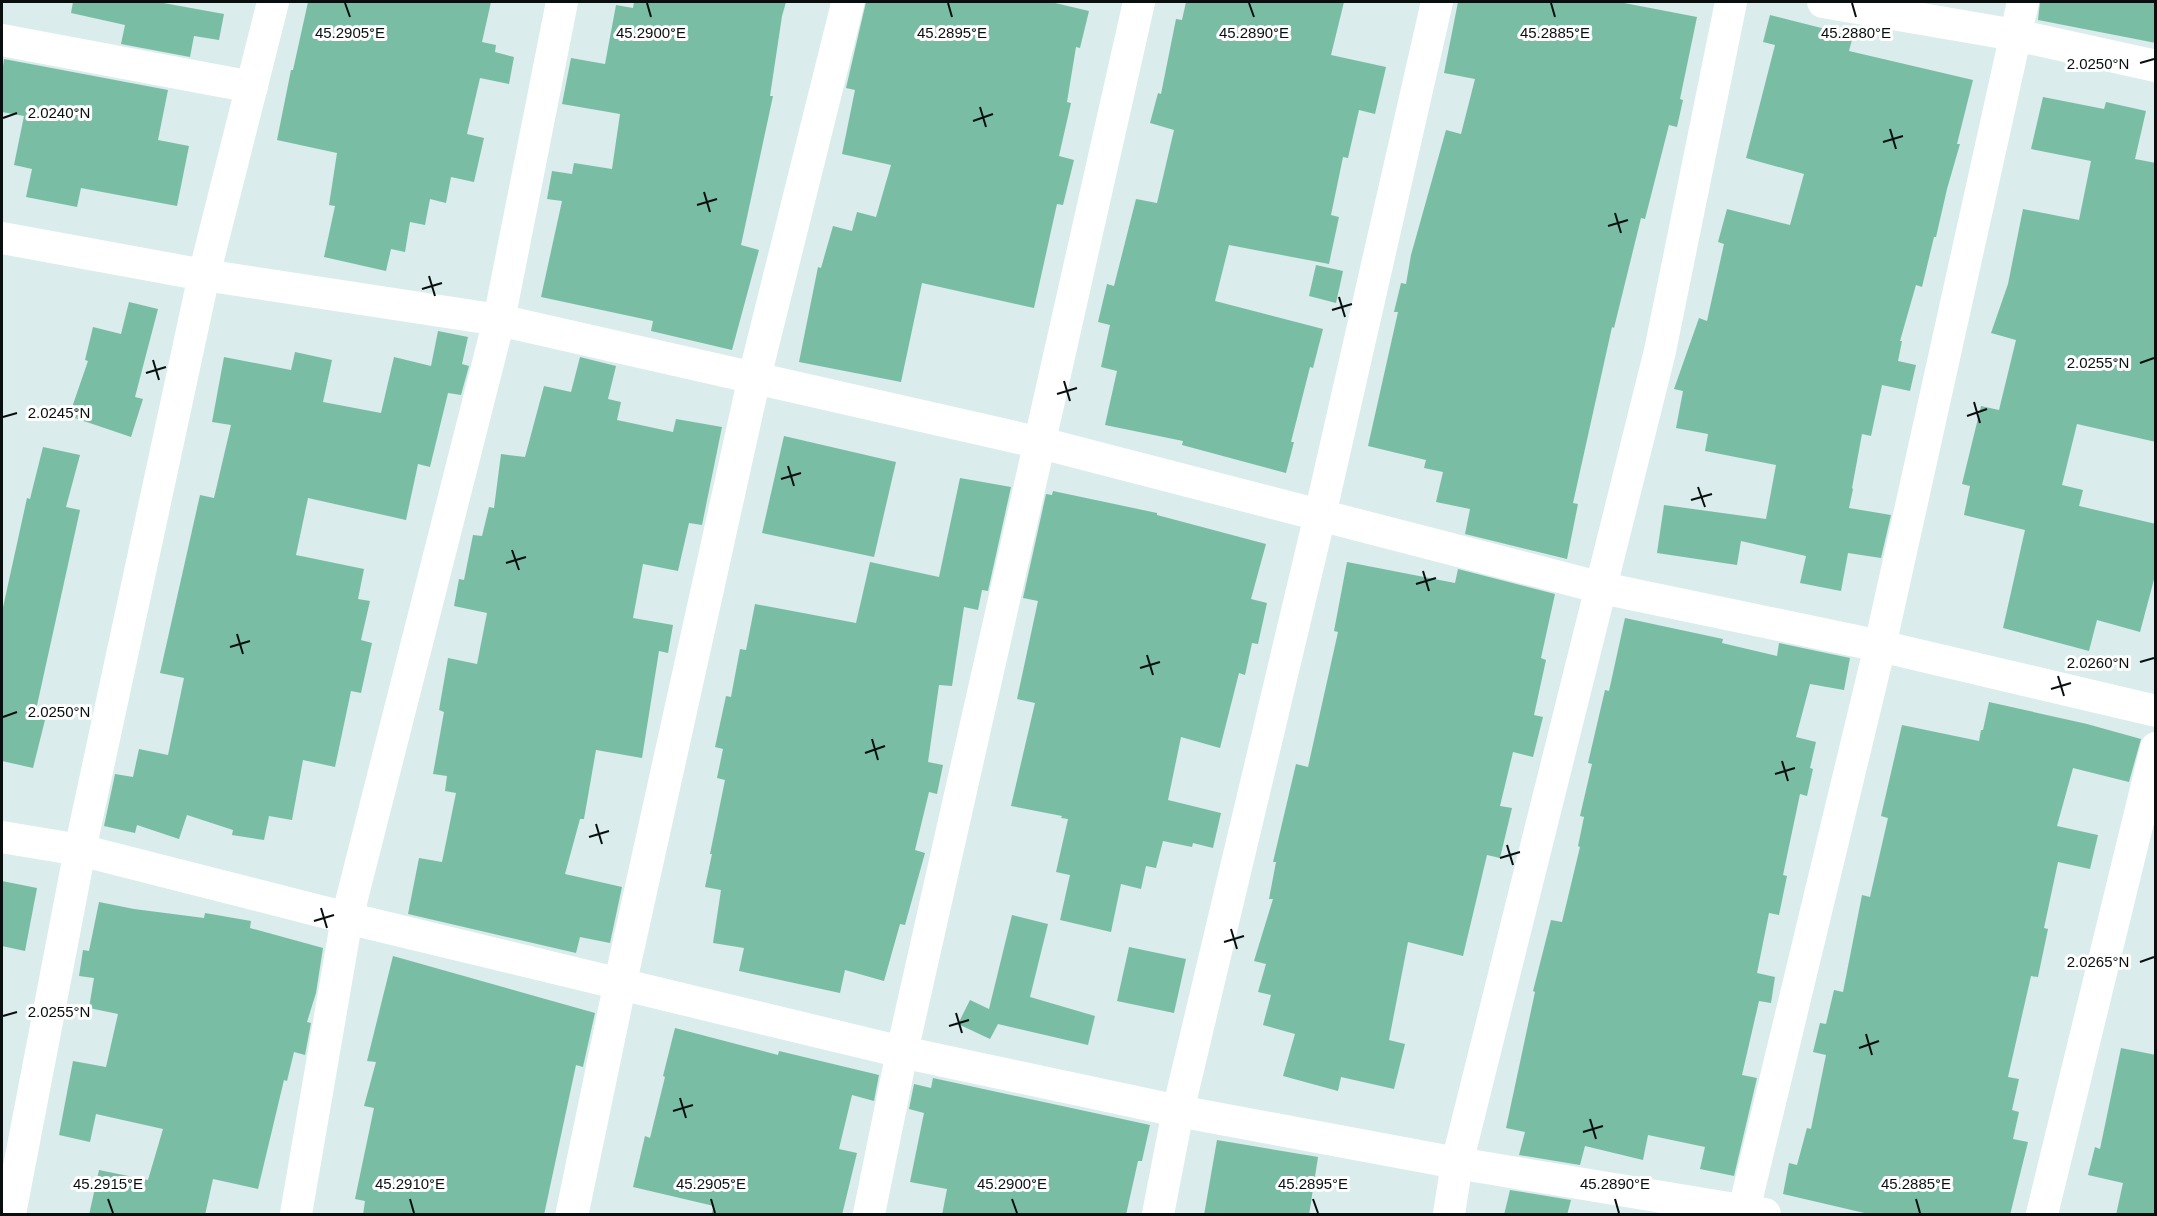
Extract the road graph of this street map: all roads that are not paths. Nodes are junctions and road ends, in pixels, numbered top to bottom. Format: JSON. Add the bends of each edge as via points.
{"nodes":[{"id":1,"x":273,"y":2,"type":"edge"},
{"id":2,"x":562,"y":2,"type":"edge"},
{"id":3,"x":848,"y":2,"type":"edge"},
{"id":4,"x":1139,"y":2,"type":"edge"},
{"id":5,"x":1437,"y":2,"type":"edge"},
{"id":6,"x":1731,"y":2,"type":"edge"},
{"id":7,"x":1823,"y":2,"type":"edge"},
{"id":8,"x":2023,"y":2,"type":"edge"},
{"id":9,"x":2015,"y":35,"type":"junction"},
{"id":10,"x":2,"y":40,"type":"edge"},
{"id":11,"x":2156,"y":66,"type":"edge"},
{"id":12,"x":252,"y":87,"type":"junction"},
{"id":13,"x":2,"y":238,"type":"edge"},
{"id":14,"x":204,"y":275,"type":"junction"},
{"id":15,"x":499,"y":320,"type":"junction"},
{"id":16,"x":754,"y":379,"type":"junction"},
{"id":17,"x":1041,"y":443,"type":"junction"},
{"id":18,"x":1320,"y":514,"type":"junction"},
{"id":19,"x":1602,"y":588,"type":"junction"},
{"id":20,"x":1880,"y":646,"type":"junction"},
{"id":21,"x":2156,"y":711,"type":"edge"},
{"id":22,"x":2156,"y":748,"type":"edge"},
{"id":23,"x":2,"y":837,"type":"edge"},
{"id":24,"x":80,"y":850,"type":"junction"},
{"id":25,"x":347,"y":918,"type":"junction"},
{"id":26,"x":620,"y":984,"type":"junction"},
{"id":27,"x":902,"y":1052,"type":"junction"},
{"id":28,"x":1178,"y":1111,"type":"junction"},
{"id":29,"x":1457,"y":1162,"type":"junction"},
{"id":30,"x":1751,"y":1213,"type":"edge"},
{"id":31,"x":10,"y":1215,"type":"edge"},
{"id":32,"x":296,"y":1215,"type":"edge"},
{"id":33,"x":572,"y":1215,"type":"edge"},
{"id":34,"x":869,"y":1215,"type":"edge"},
{"id":35,"x":1158,"y":1215,"type":"edge"},
{"id":36,"x":1449,"y":1215,"type":"edge"},
{"id":37,"x":2042,"y":1215,"type":"edge"}],
"edges":[{"from":1,"to":12,"type":"street"},
{"from":2,"to":15,"type":"street"},
{"from":3,"to":16,"type":"street"},
{"from":4,"to":17,"type":"street"},
{"from":5,"to":18,"type":"street"},
{"from":6,"to":19,"type":"street","via":[[1660,351]]},
{"from":7,"to":9,"type":"street"},
{"from":8,"to":9,"type":"street"},
{"from":9,"to":11,"type":"street"},
{"from":9,"to":20,"type":"street"},
{"from":10,"to":12,"type":"street"},
{"from":12,"to":14,"type":"street"},
{"from":13,"to":14,"type":"street"},
{"from":14,"to":15,"type":"street"},
{"from":14,"to":24,"type":"street"},
{"from":15,"to":16,"type":"street"},
{"from":15,"to":25,"type":"street"},
{"from":16,"to":17,"type":"street"},
{"from":16,"to":26,"type":"street"},
{"from":17,"to":18,"type":"street"},
{"from":17,"to":27,"type":"street"},
{"from":18,"to":19,"type":"street"},
{"from":18,"to":28,"type":"street"},
{"from":19,"to":20,"type":"street"},
{"from":19,"to":29,"type":"street"},
{"from":20,"to":21,"type":"street"},
{"from":20,"to":30,"type":"street"},
{"from":22,"to":37,"type":"street"},
{"from":23,"to":24,"type":"street"},
{"from":24,"to":25,"type":"street"},
{"from":24,"to":31,"type":"street"},
{"from":25,"to":26,"type":"street"},
{"from":25,"to":32,"type":"street"},
{"from":26,"to":27,"type":"street"},
{"from":26,"to":33,"type":"street"},
{"from":27,"to":28,"type":"street"},
{"from":27,"to":34,"type":"street"},
{"from":28,"to":29,"type":"street"},
{"from":28,"to":35,"type":"street"},
{"from":29,"to":30,"type":"street"},
{"from":29,"to":36,"type":"street"}]}
